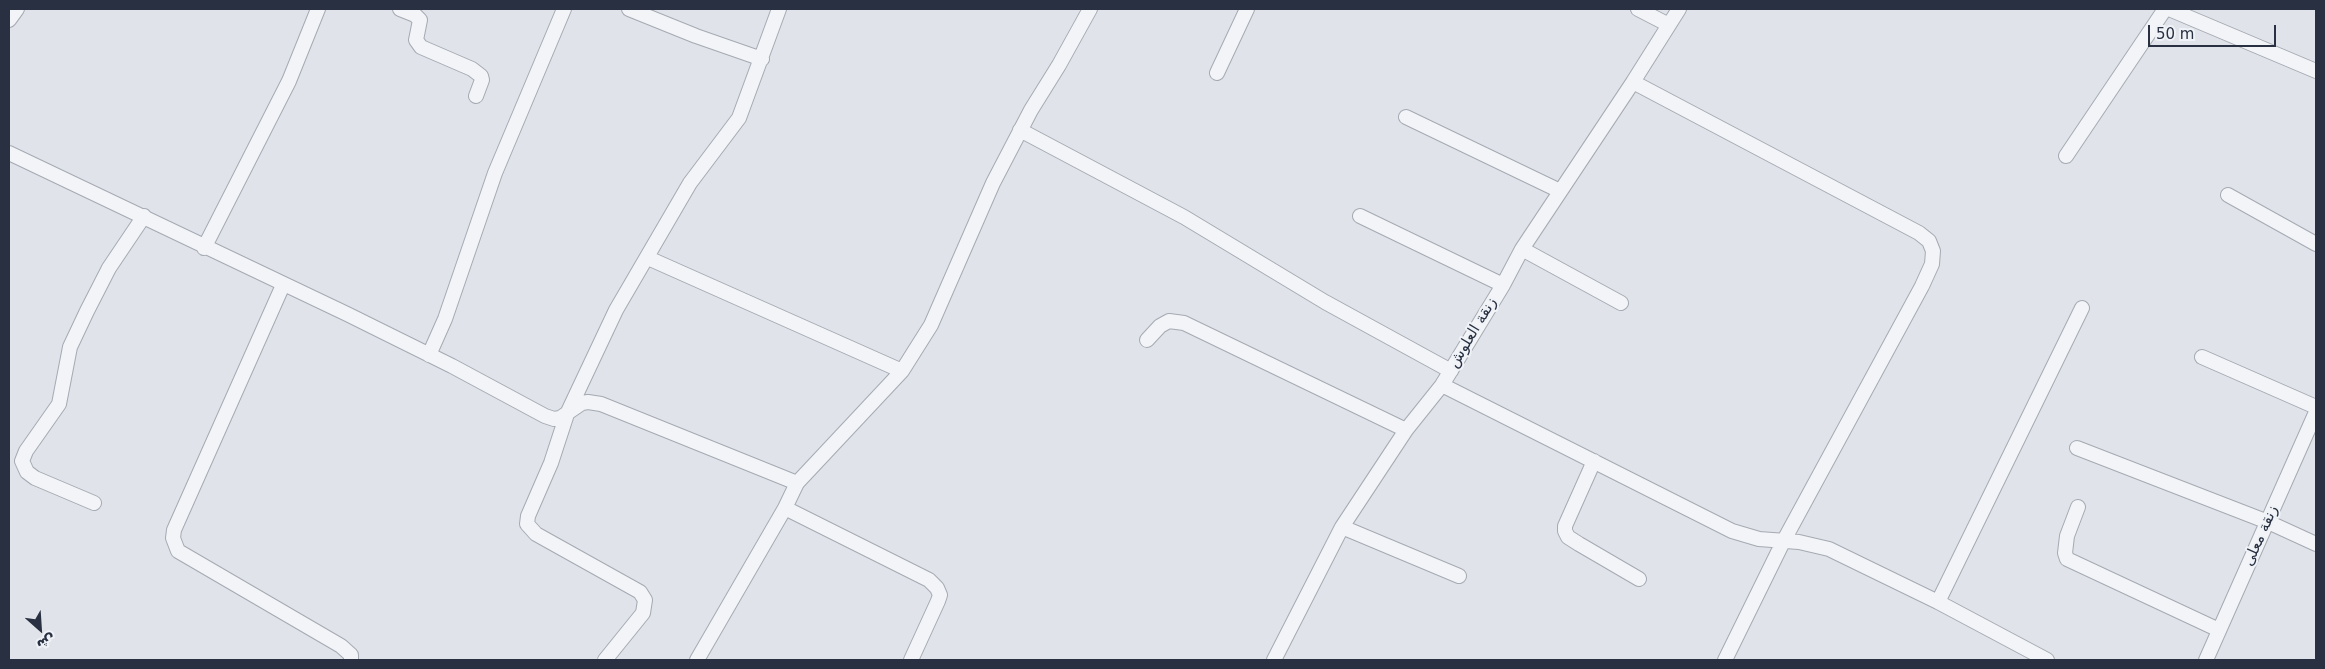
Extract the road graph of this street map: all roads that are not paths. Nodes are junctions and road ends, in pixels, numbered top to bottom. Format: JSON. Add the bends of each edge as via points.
{"nodes":[{"id":1,"x":17,"y":9,"type":"edge"},
{"id":2,"x":318,"y":9,"type":"edge"},
{"id":3,"x":400,"y":9,"type":"edge"},
{"id":4,"x":564,"y":9,"type":"edge"},
{"id":5,"x":629,"y":9,"type":"edge"},
{"id":6,"x":779,"y":9,"type":"edge"},
{"id":7,"x":1090,"y":9,"type":"edge"},
{"id":8,"x":1247,"y":9,"type":"edge"},
{"id":9,"x":1638,"y":9,"type":"edge"},
{"id":10,"x":1678,"y":9,"type":"edge"},
{"id":11,"x":2167,"y":9,"type":"edge"},
{"id":12,"x":9,"y":20,"type":"edge"},
{"id":13,"x":1669,"y":25,"type":"junction"},
{"id":14,"x":762,"y":59,"type":"junction"},
{"id":15,"x":2315,"y":66,"type":"edge"},
{"id":16,"x":1218,"y":73,"type":"dead end"},
{"id":17,"x":1633,"y":82,"type":"junction"},
{"id":18,"x":476,"y":96,"type":"dead end"},
{"id":19,"x":1406,"y":116,"type":"dead end"},
{"id":20,"x":1020,"y":130,"type":"junction"},
{"id":21,"x":9,"y":153,"type":"edge"},
{"id":22,"x":2066,"y":156,"type":"dead end"},
{"id":23,"x":1560,"y":190,"type":"junction"},
{"id":24,"x":2228,"y":196,"type":"dead end"},
{"id":25,"x":144,"y":216,"type":"junction"},
{"id":26,"x":1360,"y":216,"type":"dead end"},
{"id":27,"x":2316,"y":244,"type":"edge"},
{"id":28,"x":204,"y":248,"type":"junction"},
{"id":29,"x":1522,"y":249,"type":"junction"},
{"id":30,"x":648,"y":258,"type":"junction"},
{"id":31,"x":283,"y":285,"type":"junction"},
{"id":32,"x":1502,"y":285,"type":"junction"},
{"id":33,"x":1621,"y":303,"type":"dead end"},
{"id":34,"x":2082,"y":308,"type":"dead end"},
{"id":35,"x":1147,"y":340,"type":"dead end"},
{"id":36,"x":429,"y":355,"type":"junction"},
{"id":37,"x":2202,"y":357,"type":"dead end"},
{"id":38,"x":902,"y":371,"type":"junction"},
{"id":39,"x":1451,"y":371,"type":"junction"},
{"id":40,"x":1442,"y":385,"type":"junction"},
{"id":41,"x":2316,"y":407,"type":"edge"},
{"id":42,"x":2316,"y":412,"type":"edge"},
{"id":43,"x":567,"y":414,"type":"junction"},
{"id":44,"x":1406,"y":430,"type":"junction"},
{"id":45,"x":2077,"y":448,"type":"dead end"},
{"id":46,"x":1594,"y":461,"type":"junction"},
{"id":47,"x":797,"y":483,"type":"junction"},
{"id":48,"x":94,"y":503,"type":"dead end"},
{"id":49,"x":2078,"y":507,"type":"dead end"},
{"id":50,"x":786,"y":508,"type":"junction"},
{"id":51,"x":2268,"y":522,"type":"junction"},
{"id":52,"x":1342,"y":527,"type":"junction"},
{"id":53,"x":1783,"y":542,"type":"junction"},
{"id":54,"x":2316,"y":544,"type":"edge"},
{"id":55,"x":1458,"y":576,"type":"dead end"},
{"id":56,"x":1639,"y":579,"type":"dead end"},
{"id":57,"x":1938,"y":602,"type":"junction"},
{"id":58,"x":2219,"y":630,"type":"junction"},
{"id":59,"x":351,"y":660,"type":"edge"},
{"id":60,"x":605,"y":660,"type":"edge"},
{"id":61,"x":698,"y":660,"type":"edge"},
{"id":62,"x":911,"y":660,"type":"edge"},
{"id":63,"x":1274,"y":660,"type":"edge"},
{"id":64,"x":1725,"y":660,"type":"edge"},
{"id":65,"x":2046,"y":660,"type":"edge"},
{"id":66,"x":2206,"y":660,"type":"edge"}],
"edges":[{"from":1,"to":12,"type":"street"},
{"from":2,"to":28,"type":"street","via":[[289,81]]},
{"from":3,"to":18,"type":"street","via":[[420,20],[416,40],[421,47],[482,76]]},
{"from":4,"to":36,"type":"street","via":[[495,173],[445,319]]},
{"from":5,"to":14,"type":"street"},
{"from":6,"to":14,"type":"street"},
{"from":7,"to":20,"type":"street"},
{"from":8,"to":16,"type":"street"},
{"from":9,"to":13,"type":"street"},
{"from":10,"to":13,"type":"street","name":"زنقة العلوش"},
{"from":11,"to":15,"type":"street"},
{"from":11,"to":22,"type":"street"},
{"from":13,"to":17,"type":"street","name":"زنقة العلوش"},
{"from":14,"to":30,"type":"street","via":[[740,118],[690,182]]},
{"from":17,"to":23,"type":"street","name":"زنقة العلوش"},
{"from":17,"to":53,"type":"street","via":[[1919,233],[1929,241],[1933,251],[1932,264],[1922,286]]},
{"from":19,"to":23,"type":"street"},
{"from":20,"to":38,"type":"street","via":[[993,183],[931,325]]},
{"from":20,"to":39,"type":"street","via":[[1184,217],[1324,302]]},
{"from":21,"to":25,"type":"street"},
{"from":23,"to":29,"type":"street","name":"زنقة العلوش"},
{"from":24,"to":27,"type":"street"},
{"from":25,"to":28,"type":"street"},
{"from":25,"to":48,"type":"street","via":[[109,268],[87,311],[70,347],[59,404],[22,461],[27,472],[35,478]]},
{"from":26,"to":32,"type":"street"},
{"from":28,"to":31,"type":"street"},
{"from":29,"to":32,"type":"street","name":"زنقة العلوش"},
{"from":29,"to":33,"type":"street"},
{"from":30,"to":38,"type":"street"},
{"from":30,"to":43,"type":"street","via":[[616,310]]},
{"from":31,"to":36,"type":"street"},
{"from":31,"to":59,"type":"street","via":[[173,538],[178,551],[341,646],[351,655]]},
{"from":32,"to":39,"type":"street","name":"زنقة العلوش"},
{"from":34,"to":57,"type":"street"},
{"from":35,"to":44,"type":"street","via":[[1169,321],[1184,323]]},
{"from":36,"to":43,"type":"street","via":[[545,416],[554,419]]},
{"from":37,"to":41,"type":"street"},
{"from":38,"to":47,"type":"street"},
{"from":39,"to":40,"type":"street","name":"زنقة العلوش"},
{"from":40,"to":44,"type":"street","name":"زنقة العلوش"},
{"from":40,"to":46,"type":"street"},
{"from":42,"to":51,"type":"street","name":"زنقة معلى"},
{"from":43,"to":47,"type":"street","via":[[582,403],[602,404]]},
{"from":43,"to":60,"type":"street","via":[[527,524],[536,534],[640,592],[645,600],[643,613]]},
{"from":44,"to":52,"type":"street","name":"زنقة العلوش"},
{"from":45,"to":51,"type":"street"},
{"from":46,"to":53,"type":"street","via":[[1732,531],[1759,540]]},
{"from":46,"to":56,"type":"street","via":[[1565,531],[1568,537]]},
{"from":47,"to":50,"type":"street"},
{"from":49,"to":58,"type":"street","via":[[2067,536],[2067,559]]},
{"from":50,"to":61,"type":"street"},
{"from":50,"to":62,"type":"street","via":[[929,580],[937,588],[938,601]]},
{"from":51,"to":54,"type":"street"},
{"from":51,"to":58,"type":"street","name":"زنقة معلى"},
{"from":52,"to":55,"type":"street"},
{"from":52,"to":63,"type":"street","name":"زنقة العلوش"},
{"from":53,"to":57,"type":"street","via":[[1830,549]]},
{"from":53,"to":64,"type":"street"},
{"from":57,"to":65,"type":"street"},
{"from":58,"to":66,"type":"street","name":"زنقة معلى"}]}
